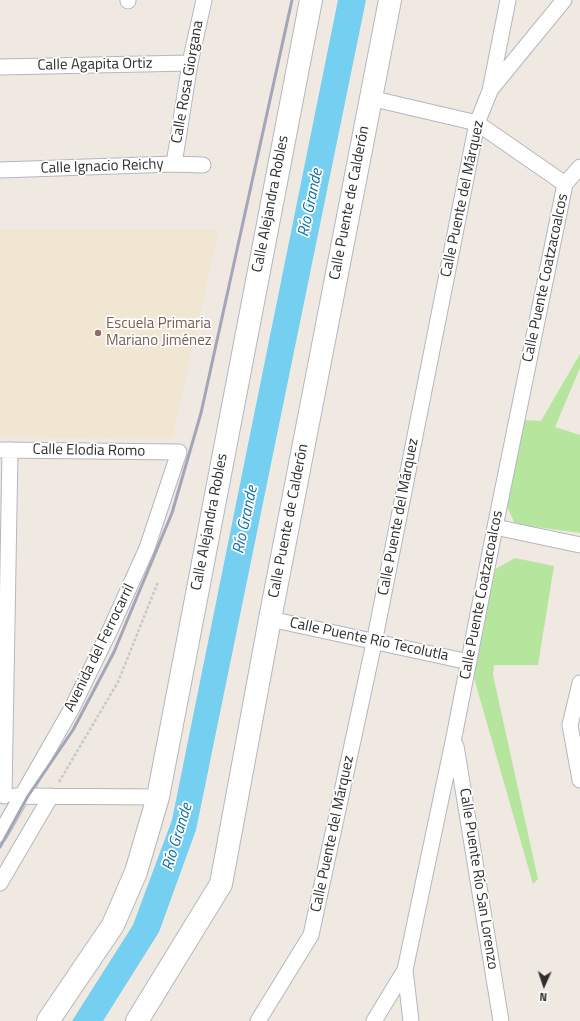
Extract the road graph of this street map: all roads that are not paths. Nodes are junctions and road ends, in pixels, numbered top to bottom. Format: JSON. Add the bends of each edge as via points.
{"nodes":[{"id":1,"x":204,"y":0,"type":"edge"},
{"id":2,"x":311,"y":0,"type":"edge"},
{"id":3,"x":390,"y":0,"type":"edge"},
{"id":4,"x":508,"y":0,"type":"edge"},
{"id":5,"x":564,"y":0,"type":"edge"},
{"id":6,"x":190,"y":63,"type":"junction"},
{"id":7,"x":0,"y":67,"type":"edge"},
{"id":8,"x":490,"y":91,"type":"junction"},
{"id":9,"x":370,"y":98,"type":"junction"},
{"id":10,"x":477,"y":123,"type":"junction"},
{"id":11,"x":174,"y":164,"type":"junction"},
{"id":12,"x":203,"y":165,"type":"dead end"},
{"id":13,"x":580,"y":167,"type":"edge"},
{"id":14,"x":0,"y":170,"type":"edge"},
{"id":15,"x":565,"y":184,"type":"junction"},
{"id":16,"x":5,"y":450,"type":"edge"},
{"id":17,"x":179,"y":452,"type":"joint"},
{"id":18,"x":495,"y":527,"type":"junction"},
{"id":19,"x":580,"y":545,"type":"edge"},
{"id":20,"x":270,"y":618,"type":"junction"},
{"id":21,"x":374,"y":643,"type":"junction"},
{"id":22,"x":469,"y":662,"type":"junction"},
{"id":23,"x":578,"y":693,"type":"edge"},
{"id":24,"x":454,"y":737,"type":"junction"},
{"id":25,"x":580,"y":780,"type":"edge"},
{"id":26,"x":2,"y":796,"type":"edge"},
{"id":27,"x":23,"y":796,"type":"junction"},
{"id":28,"x":51,"y":796,"type":"junction"},
{"id":29,"x":158,"y":797,"type":"junction"},
{"id":30,"x":0,"y":834,"type":"edge"},
{"id":31,"x":0,"y":883,"type":"edge"},
{"id":32,"x":405,"y":970,"type":"junction"},
{"id":33,"x":48,"y":1021,"type":"edge"},
{"id":34,"x":137,"y":1021,"type":"edge"},
{"id":35,"x":258,"y":1021,"type":"edge"},
{"id":36,"x":374,"y":1021,"type":"edge"},
{"id":37,"x":411,"y":1021,"type":"edge"},
{"id":38,"x":501,"y":1021,"type":"edge"}],
"edges":[{"from":1,"to":6,"type":"street","name":"Calle Rosa Giorgana"},
{"from":2,"to":29,"type":"main road","name":"Calle Alejandra Robles"},
{"from":3,"to":9,"type":"main road","name":"Calle Puente de Calderón"},
{"from":4,"to":8,"type":"street","name":"Calle Puente del Márquez"},
{"from":5,"to":8,"type":"street"},
{"from":6,"to":7,"type":"street","name":"Calle Agapita Ortiz"},
{"from":6,"to":11,"type":"street","name":"Calle Rosa Giorgana"},
{"from":8,"to":10,"type":"street","name":"Calle Puente del Márquez"},
{"from":9,"to":10,"type":"street"},
{"from":9,"to":20,"type":"main road","name":"Calle Puente de Calderón"},
{"from":10,"to":15,"type":"street"},
{"from":10,"to":21,"type":"street","name":"Calle Puente del Márquez"},
{"from":11,"to":12,"type":"street","name":"Calle Ignacio Reichy"},
{"from":11,"to":14,"type":"street","name":"Calle Ignacio Reichy"},
{"from":13,"to":15,"type":"street","name":"Calle Puente Coatzacoalcos"},
{"from":15,"to":18,"type":"street","name":"Calle Puente Coatzacoalcos"},
{"from":16,"to":17,"type":"street","name":"Calle Elodia Romo"},
{"from":16,"to":26,"type":"street"},
{"from":17,"to":27,"type":"street","name":"Avenida del Ferrocarril","via":[[147,548],[72,708]]},
{"from":18,"to":19,"type":"street"},
{"from":18,"to":22,"type":"street","name":"Calle Puente Coatzacoalcos"},
{"from":20,"to":21,"type":"street","name":"Calle Puente Río Tecolutla"},
{"from":20,"to":34,"type":"main road","name":"Calle Puente de Calderón","via":[[221,884]]},
{"from":21,"to":22,"type":"street","name":"Calle Puente Río Tecolutla"},
{"from":21,"to":35,"type":"street","name":"Calle Puente del Márquez","via":[[311,935]]},
{"from":22,"to":24,"type":"street","name":"Calle Puente Coatzacoalcos"},
{"from":23,"to":25,"type":"street","via":[[570,724]]},
{"from":24,"to":32,"type":"street","name":"Calle Puente Coatzacoalcos"},
{"from":24,"to":38,"type":"street","name":"Calle Puente Río San Lorenzo"},
{"from":26,"to":27,"type":"street"},
{"from":27,"to":28,"type":"street"},
{"from":27,"to":30,"type":"street","name":"Avenida del Ferrocarril"},
{"from":28,"to":29,"type":"street"},
{"from":28,"to":31,"type":"street"},
{"from":29,"to":33,"type":"main road","name":"Calle Alejandra Robles","via":[[136,872],[113,925]]},
{"from":32,"to":36,"type":"street","name":"Calle Puente Coatzacoalcos"},
{"from":32,"to":37,"type":"street"}]}
